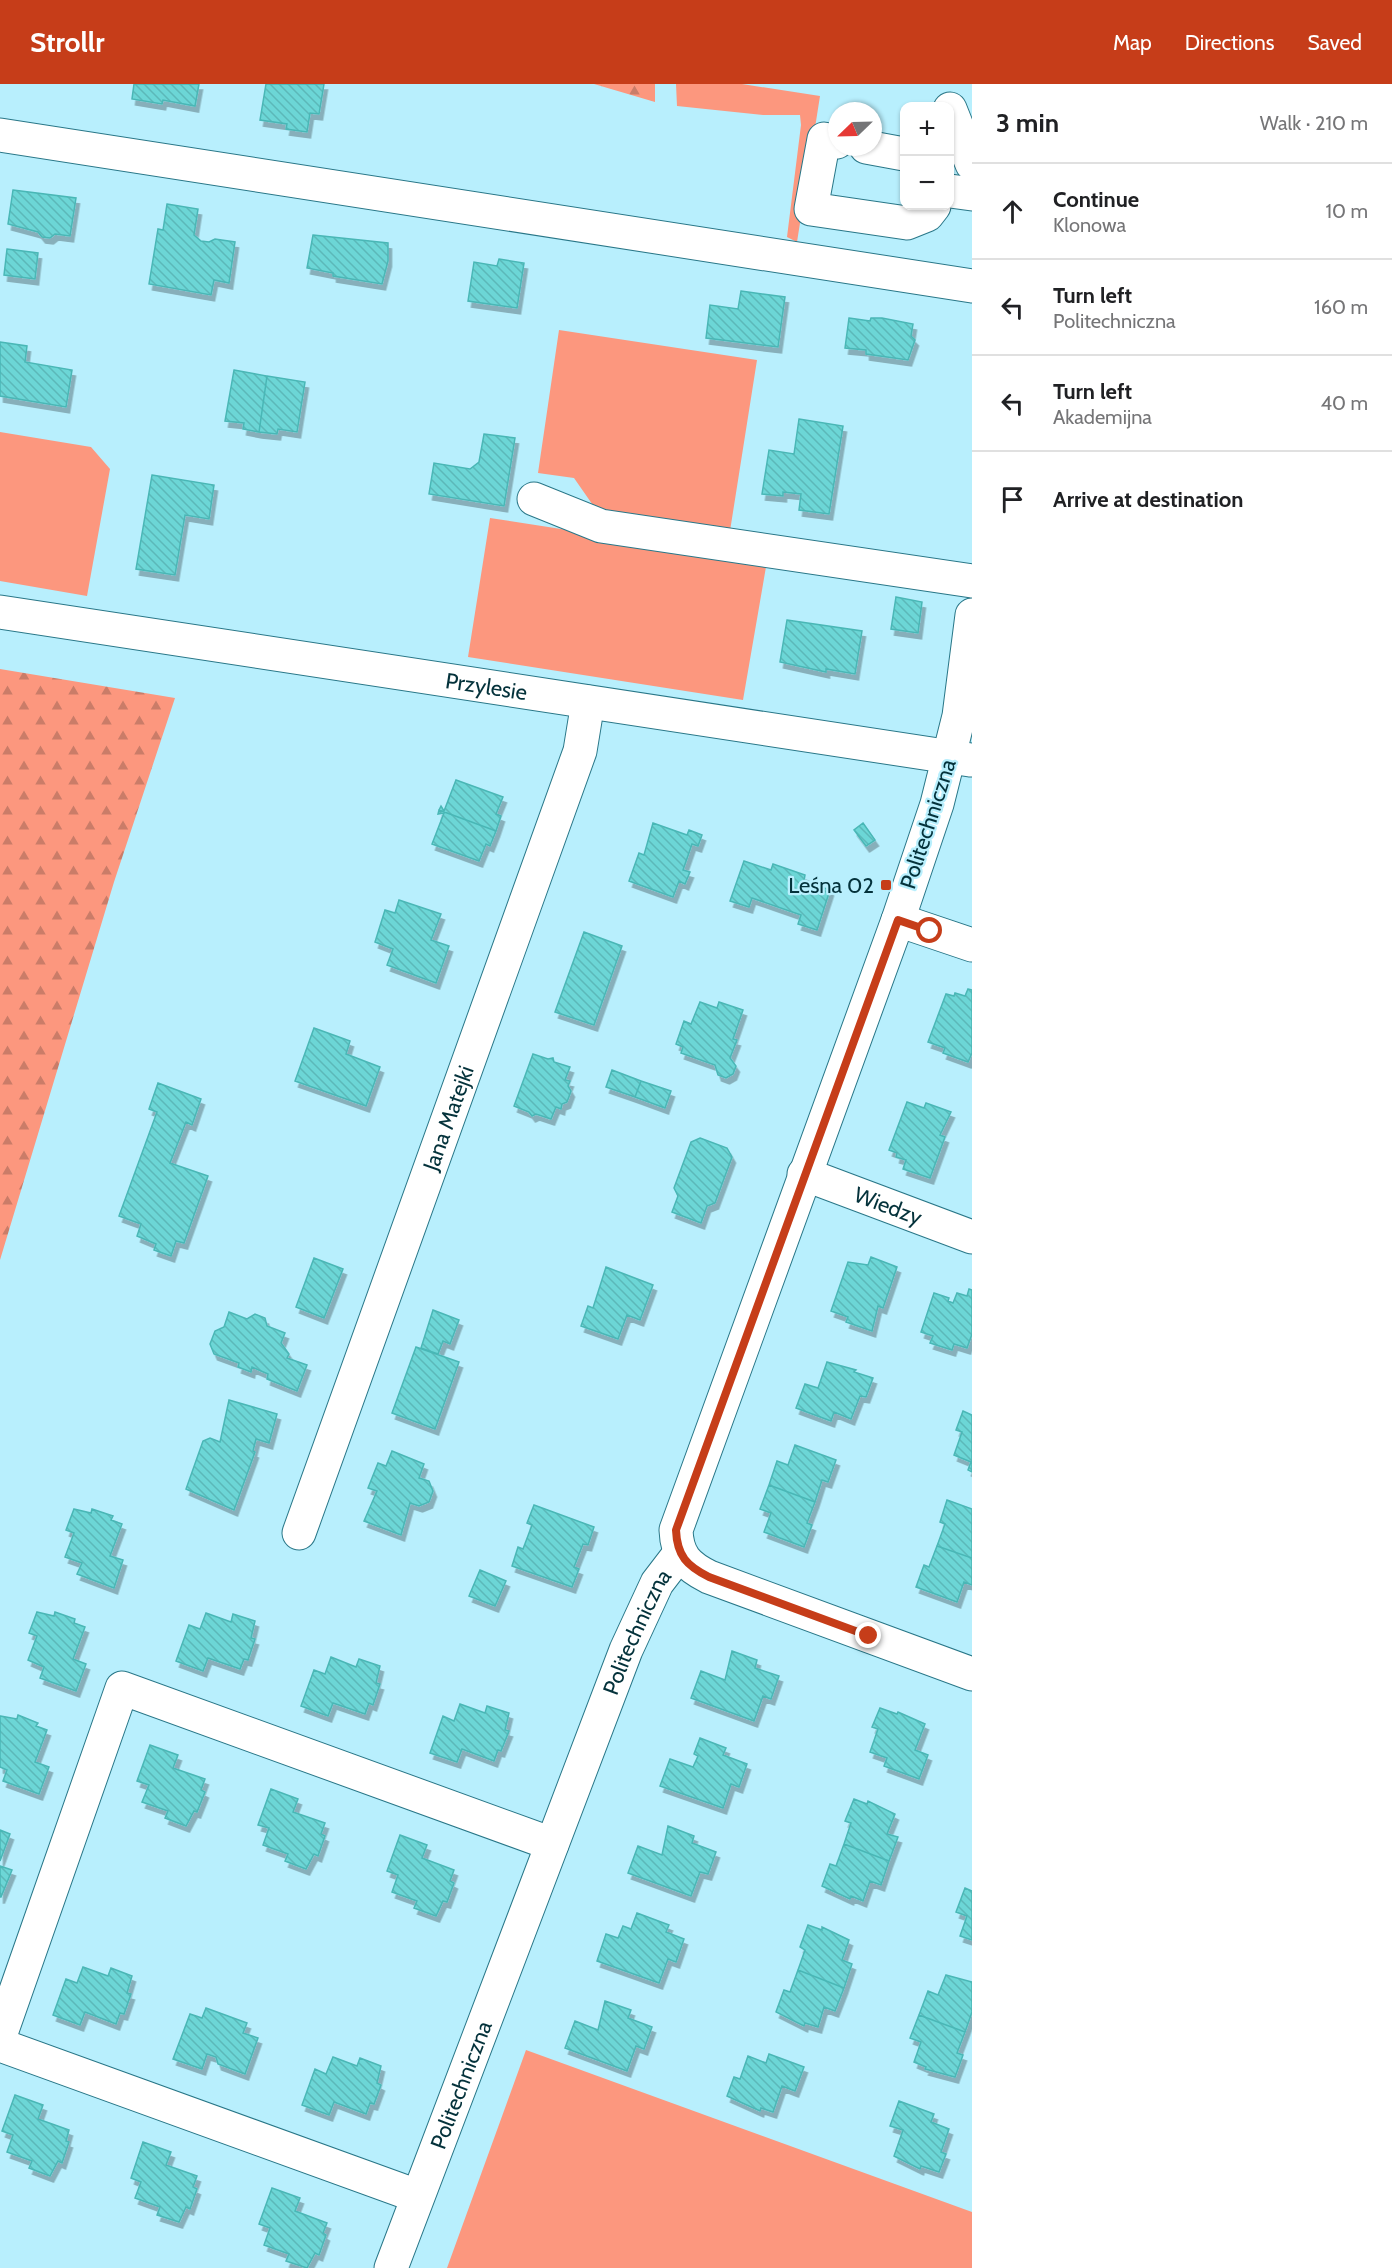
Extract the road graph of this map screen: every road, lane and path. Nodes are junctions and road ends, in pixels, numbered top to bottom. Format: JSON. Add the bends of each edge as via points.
{"nodes":[{"id":1,"x":939,"y":84,"type":"edge"},
{"id":2,"x":946,"y":102,"type":"edge"},
{"id":3,"x":954,"y":120,"type":"edge"},
{"id":4,"x":0,"y":135,"type":"edge"},
{"id":5,"x":828,"y":141,"type":"edge"},
{"id":6,"x":882,"y":150,"type":"edge"},
{"id":7,"x":900,"y":153,"type":"edge"},
{"id":8,"x":972,"y":164,"type":"edge"},
{"id":9,"x":954,"y":192,"type":"edge"},
{"id":10,"x":972,"y":194,"type":"edge"},
{"id":11,"x":931,"y":210,"type":"edge"},
{"id":12,"x":972,"y":286,"type":"edge"},
{"id":13,"x":534,"y":499,"type":"dead end"},
{"id":14,"x":972,"y":581,"type":"edge"},
{"id":15,"x":0,"y":612,"type":"edge"},
{"id":16,"x":972,"y":615,"type":"edge"},
{"id":17,"x":588,"y":702,"type":"junction"},
{"id":18,"x":961,"y":759,"type":"edge"},
{"id":19,"x":898,"y":920,"type":"junction"},
{"id":20,"x":972,"y":945,"type":"edge"},
{"id":21,"x":804,"y":1174,"type":"junction"},
{"id":22,"x":972,"y":1237,"type":"edge"},
{"id":23,"x":299,"y":1533,"type":"dead end"},
{"id":24,"x":680,"y":1553,"type":"junction"},
{"id":25,"x":972,"y":1674,"type":"edge"},
{"id":26,"x":552,"y":1844,"type":"junction"},
{"id":27,"x":0,"y":2036,"type":"edge"},
{"id":28,"x":0,"y":2045,"type":"edge"},
{"id":29,"x":417,"y":2196,"type":"junction"},
{"id":30,"x":391,"y":2268,"type":"edge"}],
"edges":[{"from":1,"to":2,"type":"street"},
{"from":3,"to":8,"type":"street"},
{"from":4,"to":12,"type":"street"},
{"from":5,"to":11,"type":"street","via":[[824,140],[812,209],[907,223]]},
{"from":6,"to":7,"type":"street"},
{"from":9,"to":10,"type":"street"},
{"from":13,"to":14,"type":"street","via":[[601,526]]},
{"from":15,"to":17,"type":"street","name":"Przylesie"},
{"from":16,"to":18,"type":"street","name":"Politechniczna"},
{"from":17,"to":18,"type":"street","name":"Przylesie"},
{"from":17,"to":23,"type":"street","name":"Jana Matejki","via":[[580,751]]},
{"from":18,"to":19,"type":"street","name":"Politechniczna"},
{"from":19,"to":20,"type":"street"},
{"from":19,"to":21,"type":"street","name":"Politechniczna"},
{"from":21,"to":22,"type":"street","name":"Wiedzy"},
{"from":21,"to":24,"type":"street","name":"Politechniczna","via":[[676,1530]]},
{"from":24,"to":25,"type":"street","via":[[691,1568],[709,1577]]},
{"from":24,"to":26,"type":"street","name":"Politechniczna","via":[[657,1583],[638,1621]]},
{"from":26,"to":27,"type":"street","via":[[122,1688]]},
{"from":26,"to":29,"type":"street","name":"Politechniczna"},
{"from":28,"to":29,"type":"street"},
{"from":29,"to":30,"type":"street","name":"Politechniczna"}]}
